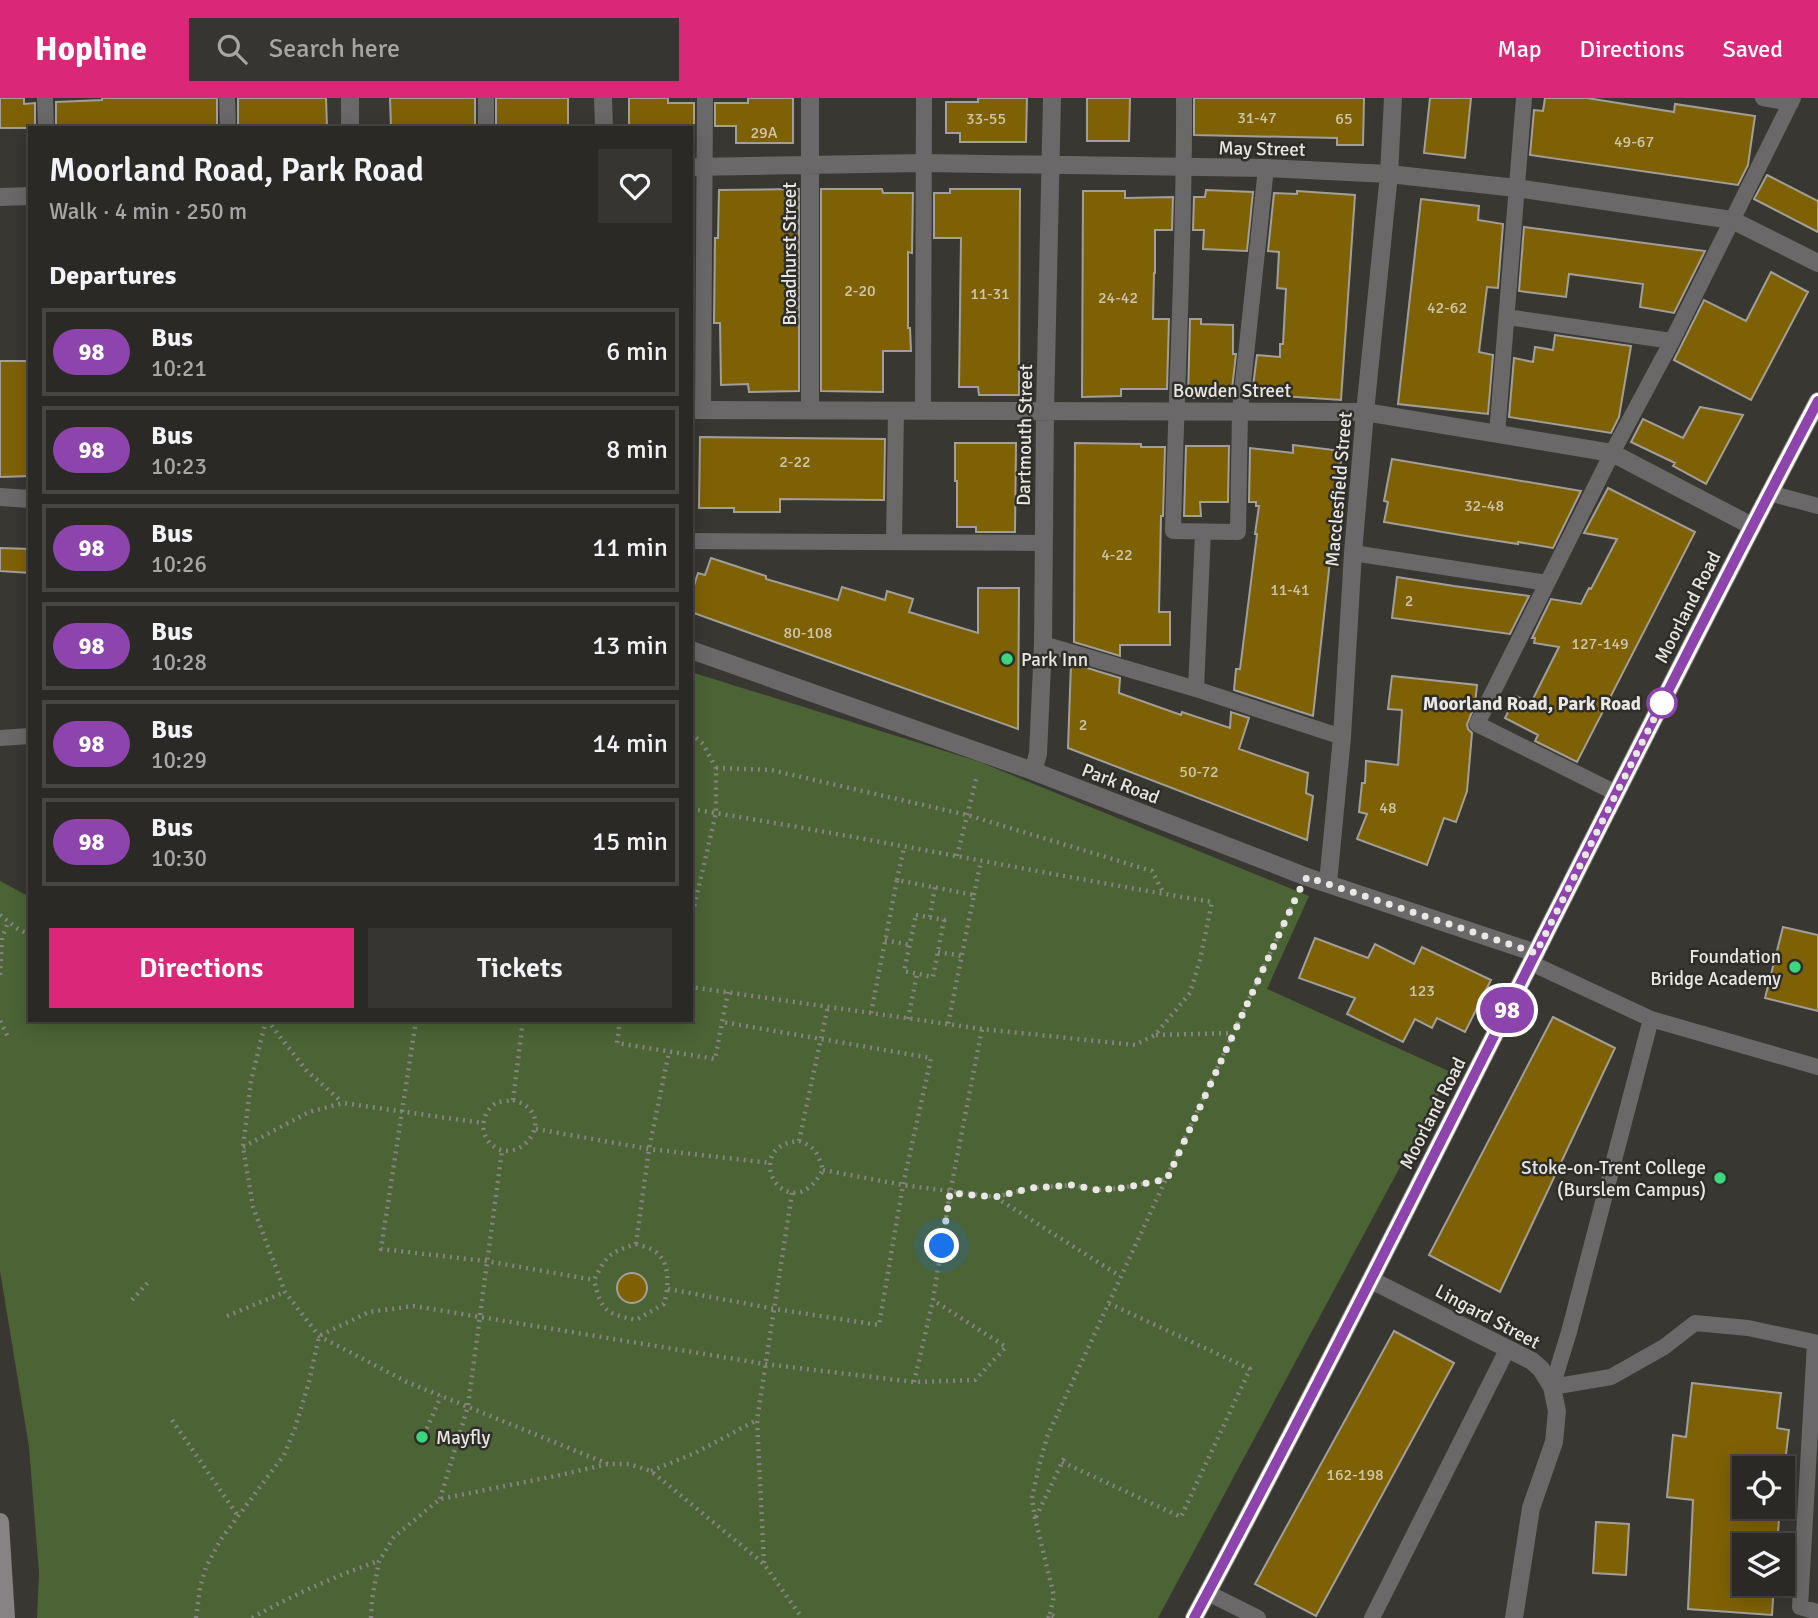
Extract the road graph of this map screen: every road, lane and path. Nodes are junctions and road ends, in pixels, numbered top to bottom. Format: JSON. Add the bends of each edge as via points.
{"nodes":[{"id":1,"x":45,"y":98,"type":"edge"},
{"id":2,"x":227,"y":98,"type":"edge"},
{"id":3,"x":350,"y":98,"type":"edge"},
{"id":4,"x":486,"y":98,"type":"edge"},
{"id":5,"x":603,"y":98,"type":"edge"},
{"id":6,"x":705,"y":98,"type":"edge"},
{"id":7,"x":810,"y":98,"type":"edge"},
{"id":8,"x":925,"y":98,"type":"edge"},
{"id":9,"x":1052,"y":98,"type":"edge"},
{"id":10,"x":1184,"y":98,"type":"edge"},
{"id":11,"x":1393,"y":98,"type":"edge"},
{"id":12,"x":1524,"y":98,"type":"edge"},
{"id":13,"x":1763,"y":98,"type":"edge"},
{"id":14,"x":1792,"y":100,"type":"edge"},
{"id":15,"x":46,"y":126,"type":"edge"},
{"id":16,"x":228,"y":126,"type":"edge"},
{"id":17,"x":350,"y":126,"type":"edge"},
{"id":18,"x":486,"y":126,"type":"edge"},
{"id":19,"x":604,"y":126,"type":"edge"},
{"id":20,"x":923,"y":163,"type":"junction"},
{"id":21,"x":809,"y":165,"type":"junction"},
{"id":22,"x":1051,"y":165,"type":"junction"},
{"id":23,"x":698,"y":166,"type":"edge"},
{"id":24,"x":1184,"y":168,"type":"junction"},
{"id":25,"x":1266,"y":168,"type":"junction"},
{"id":26,"x":1389,"y":174,"type":"junction"},
{"id":27,"x":1516,"y":188,"type":"junction"},
{"id":28,"x":28,"y":195,"type":"edge"},
{"id":29,"x":0,"y":197,"type":"edge"},
{"id":30,"x":1732,"y":220,"type":"junction"},
{"id":31,"x":1818,"y":263,"type":"edge"},
{"id":32,"x":1507,"y":317,"type":"junction"},
{"id":33,"x":1672,"y":341,"type":"junction"},
{"id":34,"x":1818,"y":401,"type":"edge"},
{"id":35,"x":810,"y":409,"type":"junction"},
{"id":36,"x":896,"y":410,"type":"junction"},
{"id":37,"x":923,"y":410,"type":"junction"},
{"id":38,"x":695,"y":411,"type":"edge"},
{"id":39,"x":1045,"y":411,"type":"junction"},
{"id":40,"x":1175,"y":411,"type":"junction"},
{"id":41,"x":1240,"y":411,"type":"junction"},
{"id":42,"x":1365,"y":412,"type":"junction"},
{"id":43,"x":1497,"y":434,"type":"junction"},
{"id":44,"x":1612,"y":453,"type":"junction"},
{"id":45,"x":1769,"y":493,"type":"junction"},
{"id":46,"x":0,"y":496,"type":"edge"},
{"id":47,"x":28,"y":499,"type":"edge"},
{"id":48,"x":1818,"y":506,"type":"edge"},
{"id":49,"x":1752,"y":526,"type":"junction"},
{"id":50,"x":1203,"y":532,"type":"junction"},
{"id":51,"x":693,"y":541,"type":"edge"},
{"id":52,"x":894,"y":542,"type":"junction"},
{"id":53,"x":1043,"y":543,"type":"junction"},
{"id":54,"x":1353,"y":553,"type":"junction"},
{"id":55,"x":1547,"y":583,"type":"junction"},
{"id":56,"x":1043,"y":644,"type":"junction"},
{"id":57,"x":693,"y":651,"type":"edge"},
{"id":58,"x":1196,"y":689,"type":"junction"},
{"id":59,"x":693,"y":735,"type":"edge"},
{"id":60,"x":28,"y":736,"type":"edge"},
{"id":61,"x":0,"y":737,"type":"edge"},
{"id":62,"x":1342,"y":737,"type":"junction"},
{"id":63,"x":716,"y":768,"type":"junction"},
{"id":64,"x":1033,"y":771,"type":"junction"},
{"id":65,"x":977,"y":776,"type":"dead end"},
{"id":66,"x":1616,"y":793,"type":"junction"},
{"id":67,"x":693,"y":808,"type":"edge"},
{"id":68,"x":716,"y":813,"type":"junction"},
{"id":69,"x":967,"y":815,"type":"junction"},
{"id":70,"x":904,"y":846,"type":"junction"},
{"id":71,"x":957,"y":856,"type":"junction"},
{"id":72,"x":981,"y":861,"type":"junction"},
{"id":73,"x":1307,"y":877,"type":"junction"},
{"id":74,"x":898,"y":880,"type":"junction"},
{"id":75,"x":1328,"y":883,"type":"junction"},
{"id":76,"x":935,"y":887,"type":"junction"},
{"id":77,"x":1164,"y":894,"type":"junction"},
{"id":78,"x":974,"y":895,"type":"junction"},
{"id":79,"x":693,"y":911,"type":"edge"},
{"id":80,"x":0,"y":915,"type":"edge"},
{"id":81,"x":930,"y":917,"type":"junction"},
{"id":82,"x":8,"y":922,"type":"junction"},
{"id":83,"x":28,"y":933,"type":"edge"},
{"id":84,"x":885,"y":940,"type":"junction"},
{"id":85,"x":910,"y":945,"type":"junction"},
{"id":86,"x":938,"y":952,"type":"junction"},
{"id":87,"x":962,"y":957,"type":"junction"},
{"id":88,"x":1533,"y":958,"type":"junction"},
{"id":89,"x":917,"y":974,"type":"junction"},
{"id":90,"x":0,"y":975,"type":"edge"},
{"id":91,"x":693,"y":987,"type":"edge"},
{"id":92,"x":728,"y":992,"type":"junction"},
{"id":93,"x":828,"y":1006,"type":"junction"},
{"id":94,"x":871,"y":1013,"type":"junction"},
{"id":95,"x":908,"y":1019,"type":"junction"},
{"id":96,"x":1651,"y":1019,"type":"junction"},
{"id":97,"x":0,"y":1021,"type":"edge"},
{"id":98,"x":266,"y":1022,"type":"edge"},
{"id":99,"x":268,"y":1022,"type":"edge"},
{"id":100,"x":416,"y":1022,"type":"edge"},
{"id":101,"x":523,"y":1022,"type":"edge"},
{"id":102,"x":620,"y":1022,"type":"edge"},
{"id":103,"x":723,"y":1022,"type":"junction"},
{"id":104,"x":948,"y":1024,"type":"junction"},
{"id":105,"x":982,"y":1029,"type":"junction"},
{"id":106,"x":1233,"y":1033,"type":"junction"},
{"id":107,"x":1155,"y":1035,"type":"junction"},
{"id":108,"x":8,"y":1037,"type":"dead end"},
{"id":109,"x":821,"y":1039,"type":"junction"},
{"id":110,"x":669,"y":1052,"type":"junction"},
{"id":111,"x":1818,"y":1067,"type":"edge"},
{"id":112,"x":513,"y":1100,"type":"junction"},
{"id":113,"x":343,"y":1103,"type":"junction"},
{"id":114,"x":402,"y":1112,"type":"junction"},
{"id":115,"x":483,"y":1123,"type":"junction"},
{"id":116,"x":536,"y":1129,"type":"junction"},
{"id":117,"x":799,"y":1141,"type":"junction"},
{"id":118,"x":243,"y":1147,"type":"junction"},
{"id":119,"x":649,"y":1149,"type":"junction"},
{"id":120,"x":502,"y":1150,"type":"junction"},
{"id":121,"x":770,"y":1163,"type":"junction"},
{"id":122,"x":823,"y":1170,"type":"junction"},
{"id":123,"x":1167,"y":1179,"type":"junction"},
{"id":124,"x":903,"y":1185,"type":"junction"},
{"id":125,"x":792,"y":1193,"type":"junction"},
{"id":126,"x":950,"y":1193,"type":"junction"},
{"id":127,"x":995,"y":1197,"type":"junction"},
{"id":128,"x":636,"y":1244,"type":"junction"},
{"id":129,"x":486,"y":1261,"type":"junction"},
{"id":130,"x":1120,"y":1276,"type":"junction"},
{"id":131,"x":150,"y":1280,"type":"dead end"},
{"id":132,"x":594,"y":1280,"type":"junction"},
{"id":133,"x":1371,"y":1280,"type":"junction"},
{"id":134,"x":668,"y":1289,"type":"junction"},
{"id":135,"x":285,"y":1292,"type":"junction"},
{"id":136,"x":132,"y":1300,"type":"dead end"},
{"id":137,"x":933,"y":1300,"type":"junction"},
{"id":138,"x":1108,"y":1303,"type":"junction"},
{"id":139,"x":775,"y":1309,"type":"junction"},
{"id":140,"x":227,"y":1315,"type":"dead end"},
{"id":141,"x":481,"y":1317,"type":"junction"},
{"id":142,"x":319,"y":1336,"type":"junction"},
{"id":143,"x":1816,"y":1343,"type":"edge"},
{"id":144,"x":1508,"y":1349,"type":"junction"},
{"id":145,"x":765,"y":1364,"type":"junction"},
{"id":146,"x":914,"y":1382,"type":"junction"},
{"id":147,"x":1552,"y":1387,"type":"junction"},
{"id":148,"x":440,"y":1396,"type":"junction"},
{"id":149,"x":468,"y":1406,"type":"junction"},
{"id":150,"x":172,"y":1420,"type":"dead end"},
{"id":151,"x":757,"y":1420,"type":"junction"},
{"id":152,"x":424,"y":1435,"type":"dead end"},
{"id":153,"x":1066,"y":1454,"type":"dead end"},
{"id":154,"x":1062,"y":1462,"type":"junction"},
{"id":155,"x":608,"y":1464,"type":"junction"},
{"id":156,"x":651,"y":1471,"type":"junction"},
{"id":157,"x":440,"y":1499,"type":"junction"},
{"id":158,"x":237,"y":1516,"type":"junction"},
{"id":159,"x":1035,"y":1518,"type":"junction"},
{"id":160,"x":0,"y":1522,"type":"edge"},
{"id":161,"x":379,"y":1561,"type":"junction"},
{"id":162,"x":764,"y":1564,"type":"junction"},
{"id":163,"x":1208,"y":1592,"type":"junction"},
{"id":164,"x":1818,"y":1612,"type":"edge"},
{"id":165,"x":1049,"y":1616,"type":"edge"},
{"id":166,"x":6,"y":1618,"type":"edge"},
{"id":167,"x":196,"y":1618,"type":"edge"},
{"id":168,"x":251,"y":1618,"type":"edge"},
{"id":169,"x":371,"y":1618,"type":"edge"},
{"id":170,"x":802,"y":1618,"type":"edge"},
{"id":171,"x":1056,"y":1618,"type":"edge"},
{"id":172,"x":1194,"y":1618,"type":"edge"},
{"id":173,"x":1258,"y":1618,"type":"edge"},
{"id":174,"x":1372,"y":1618,"type":"edge"},
{"id":175,"x":1514,"y":1618,"type":"edge"}],
"edges":[{"from":1,"to":15,"type":"lane"},
{"from":2,"to":16,"type":"lane"},
{"from":3,"to":17,"type":"street"},
{"from":4,"to":18,"type":"lane"},
{"from":5,"to":19,"type":"street"},
{"from":6,"to":23,"type":"lane"},
{"from":7,"to":21,"type":"street","name":"Broadhurst Street"},
{"from":8,"to":20,"type":"lane"},
{"from":9,"to":22,"type":"street","name":"Dartmouth Street"},
{"from":10,"to":24,"type":"lane"},
{"from":11,"to":26,"type":"street","name":"Macclesfield Street"},
{"from":12,"to":27,"type":"lane"},
{"from":13,"to":14,"type":"lane"},
{"from":14,"to":30,"type":"lane"},
{"from":20,"to":21,"type":"street","name":"May Street"},
{"from":20,"to":22,"type":"street","name":"May Street"},
{"from":20,"to":37,"type":"lane"},
{"from":21,"to":23,"type":"street","name":"May Street"},
{"from":21,"to":35,"type":"street","name":"Broadhurst Street"},
{"from":22,"to":24,"type":"street","name":"May Street"},
{"from":22,"to":39,"type":"street","name":"Dartmouth Street"},
{"from":23,"to":38,"type":"lane"},
{"from":24,"to":25,"type":"street","name":"May Street"},
{"from":24,"to":40,"type":"lane"},
{"from":25,"to":26,"type":"street","name":"May Street"},
{"from":25,"to":41,"type":"lane"},
{"from":26,"to":27,"type":"street","name":"May Street"},
{"from":26,"to":42,"type":"street","name":"Macclesfield Street"},
{"from":27,"to":30,"type":"street","name":"May Street"},
{"from":27,"to":32,"type":"lane"},
{"from":28,"to":29,"type":"street"},
{"from":30,"to":31,"type":"street","name":"May Street"},
{"from":30,"to":33,"type":"lane"},
{"from":32,"to":33,"type":"lane"},
{"from":32,"to":43,"type":"lane"},
{"from":33,"to":44,"type":"lane"},
{"from":34,"to":45,"type":"main road","name":"Moorland Road"},
{"from":35,"to":36,"type":"street","name":"Bowden Street"},
{"from":35,"to":38,"type":"street","name":"Bowden Street"},
{"from":36,"to":37,"type":"street","name":"Bowden Street"},
{"from":36,"to":52,"type":"lane"},
{"from":37,"to":39,"type":"street","name":"Bowden Street"},
{"from":39,"to":40,"type":"street","name":"Bowden Street"},
{"from":39,"to":53,"type":"street","name":"Dartmouth Street"},
{"from":40,"to":41,"type":"street","name":"Bowden Street"},
{"from":40,"to":50,"type":"lane","via":[[1173,531]]},
{"from":41,"to":42,"type":"street","name":"Bowden Street"},
{"from":41,"to":50,"type":"lane","via":[[1238,533]]},
{"from":42,"to":43,"type":"street","name":"Bowden Street"},
{"from":42,"to":54,"type":"street","name":"Macclesfield Street"},
{"from":43,"to":44,"type":"street","name":"Bowden Street"},
{"from":44,"to":49,"type":"street","name":"Bowden Street"},
{"from":44,"to":55,"type":"lane"},
{"from":45,"to":48,"type":"lane"},
{"from":45,"to":49,"type":"main road","name":"Moorland Road"},
{"from":46,"to":47,"type":"street"},
{"from":49,"to":66,"type":"main road","name":"Moorland Road"},
{"from":50,"to":58,"type":"lane"},
{"from":51,"to":52,"type":"lane"},
{"from":52,"to":53,"type":"lane"},
{"from":53,"to":56,"type":"street","name":"Dartmouth Street"},
{"from":54,"to":55,"type":"lane"},
{"from":54,"to":62,"type":"street","name":"Macclesfield Street"},
{"from":55,"to":66,"type":"lane","via":[[1477,724]]},
{"from":56,"to":58,"type":"lane"},
{"from":56,"to":64,"type":"street","name":"Dartmouth Street","via":[[1038,754]]},
{"from":57,"to":64,"type":"street","name":"Park Road"},
{"from":58,"to":62,"type":"lane"},
{"from":59,"to":63,"type":"path"},
{"from":60,"to":61,"type":"lane"},
{"from":62,"to":75,"type":"street","name":"Macclesfield Street"},
{"from":63,"to":68,"type":"path"},
{"from":63,"to":69,"type":"path","via":[[771,770]]},
{"from":64,"to":73,"type":"street","name":"Park Road"},
{"from":65,"to":69,"type":"path"},
{"from":66,"to":88,"type":"main road","name":"Moorland Road"},
{"from":67,"to":68,"type":"path"},
{"from":68,"to":70,"type":"path"},
{"from":68,"to":79,"type":"path"},
{"from":69,"to":71,"type":"path"},
{"from":69,"to":77,"type":"path","via":[[1153,871]]},
{"from":70,"to":71,"type":"path"},
{"from":70,"to":74,"type":"path"},
{"from":71,"to":72,"type":"path"},
{"from":72,"to":77,"type":"path"},
{"from":72,"to":78,"type":"path"},
{"from":73,"to":75,"type":"street","name":"Park Road"},
{"from":73,"to":106,"type":"path"},
{"from":74,"to":76,"type":"path"},
{"from":74,"to":84,"type":"path"},
{"from":75,"to":88,"type":"street","name":"Park Road"},
{"from":76,"to":78,"type":"path"},
{"from":76,"to":81,"type":"path"},
{"from":77,"to":107,"type":"path","via":[[1212,902],[1190,993]]},
{"from":78,"to":87,"type":"path"},
{"from":80,"to":82,"type":"path"},
{"from":81,"to":85,"type":"path","via":[[915,915]]},
{"from":81,"to":86,"type":"path","via":[[944,920]]},
{"from":82,"to":83,"type":"path"},
{"from":82,"to":90,"type":"path","via":[[2,938]]},
{"from":84,"to":85,"type":"path"},
{"from":84,"to":94,"type":"path"},
{"from":85,"to":89,"type":"path","via":[[904,971]]},
{"from":86,"to":87,"type":"path"},
{"from":86,"to":89,"type":"path","via":[[933,977]]},
{"from":87,"to":104,"type":"path"},
{"from":88,"to":96,"type":"lane"},
{"from":88,"to":133,"type":"main road","name":"Moorland Road"},
{"from":89,"to":95,"type":"path"},
{"from":91,"to":92,"type":"path"},
{"from":92,"to":93,"type":"path"},
{"from":92,"to":103,"type":"path"},
{"from":93,"to":94,"type":"path"},
{"from":93,"to":109,"type":"path"},
{"from":94,"to":95,"type":"path"},
{"from":95,"to":104,"type":"path"},
{"from":96,"to":111,"type":"lane"},
{"from":96,"to":147,"type":"lane"},
{"from":97,"to":108,"type":"path"},
{"from":98,"to":118,"type":"path","via":[[251,1081]]},
{"from":99,"to":113,"type":"path","via":[[306,1070]]},
{"from":100,"to":114,"type":"path"},
{"from":101,"to":112,"type":"path"},
{"from":102,"to":110,"type":"path","via":[[617,1043]]},
{"from":103,"to":109,"type":"path"},
{"from":103,"to":110,"type":"path","via":[[715,1059]]},
{"from":104,"to":105,"type":"path"},
{"from":105,"to":107,"type":"path","via":[[1135,1045]]},
{"from":105,"to":126,"type":"path"},
{"from":106,"to":107,"type":"path"},
{"from":106,"to":123,"type":"path"},
{"from":109,"to":117,"type":"path"},
{"from":109,"to":124,"type":"path","via":[[931,1058]]},
{"from":110,"to":119,"type":"path"},
{"from":112,"to":115,"type":"path","via":[[498,1102]]},
{"from":112,"to":116,"type":"path","via":[[525,1104]]},
{"from":113,"to":114,"type":"path"},
{"from":113,"to":118,"type":"path","via":[[309,1112]]},
{"from":114,"to":115,"type":"path"},
{"from":114,"to":129,"type":"path","via":[[381,1249]]},
{"from":115,"to":120,"type":"path","via":[[485,1136]]},
{"from":116,"to":119,"type":"path"},
{"from":116,"to":120,"type":"path","via":[[519,1149]]},
{"from":117,"to":121,"type":"path","via":[[778,1148]]},
{"from":117,"to":122,"type":"path","via":[[817,1153]]},
{"from":118,"to":135,"type":"path","via":[[253,1207]]},
{"from":119,"to":121,"type":"path"},
{"from":119,"to":128,"type":"path"},
{"from":120,"to":129,"type":"path"},
{"from":121,"to":125,"type":"path","via":[[776,1186]]},
{"from":122,"to":124,"type":"path"},
{"from":122,"to":125,"type":"path","via":[[809,1189]]},
{"from":123,"to":127,"type":"path","via":[[1098,1190],[1073,1185],[1031,1188]]},
{"from":123,"to":130,"type":"path"},
{"from":124,"to":126,"type":"path"},
{"from":124,"to":139,"type":"path","via":[[879,1325]]},
{"from":125,"to":139,"type":"path"},
{"from":126,"to":127,"type":"path"},
{"from":126,"to":137,"type":"path"},
{"from":127,"to":130,"type":"path"},
{"from":128,"to":132,"type":"path","via":[[605,1259]]},
{"from":128,"to":134,"type":"path","via":[[654,1251],[666,1266]]},
{"from":129,"to":132,"type":"path"},
{"from":129,"to":141,"type":"path"},
{"from":130,"to":138,"type":"path"},
{"from":131,"to":136,"type":"path"},
{"from":132,"to":134,"type":"path","via":[[599,1300],[611,1314],[636,1320],[664,1304]]},
{"from":133,"to":144,"type":"street","name":"Lingard Street"},
{"from":133,"to":163,"type":"main road","name":"Moorland Road"},
{"from":134,"to":139,"type":"path"},
{"from":135,"to":140,"type":"path"},
{"from":135,"to":142,"type":"path"},
{"from":137,"to":146,"type":"path"},
{"from":137,"to":146,"type":"path","via":[[1006,1347],[975,1380]]},
{"from":138,"to":154,"type":"path","via":[[1250,1369],[1181,1517]]},
{"from":138,"to":159,"type":"path","via":[[1047,1437],[1032,1497]]},
{"from":139,"to":145,"type":"path"},
{"from":141,"to":142,"type":"path","via":[[414,1306],[369,1312]]},
{"from":141,"to":145,"type":"path"},
{"from":141,"to":149,"type":"path"},
{"from":142,"to":148,"type":"path"},
{"from":142,"to":158,"type":"path","via":[[284,1455]]},
{"from":143,"to":147,"type":"lane","via":[[1695,1322],[1664,1347],[1611,1377]]},
{"from":143,"to":164,"type":"lane","via":[[1800,1607]]},
{"from":144,"to":147,"type":"street","name":"Lingard Street","via":[[1532,1361]]},
{"from":144,"to":174,"type":"lane"},
{"from":145,"to":146,"type":"path"},
{"from":145,"to":151,"type":"path"},
{"from":147,"to":175,"type":"street","via":[[1557,1411],[1554,1442],[1531,1508]]},
{"from":148,"to":149,"type":"path"},
{"from":148,"to":152,"type":"path"},
{"from":149,"to":155,"type":"path"},
{"from":149,"to":157,"type":"path"},
{"from":150,"to":158,"type":"path"},
{"from":151,"to":156,"type":"path"},
{"from":151,"to":162,"type":"path"},
{"from":153,"to":154,"type":"path"},
{"from":154,"to":159,"type":"path"},
{"from":155,"to":156,"type":"path"},
{"from":155,"to":157,"type":"path"},
{"from":156,"to":162,"type":"path"},
{"from":157,"to":161,"type":"path","via":[[394,1537]]},
{"from":158,"to":167,"type":"path","via":[[206,1567]]},
{"from":159,"to":165,"type":"path","via":[[1054,1596]]},
{"from":160,"to":166,"type":"main road"},
{"from":161,"to":168,"type":"path"},
{"from":161,"to":169,"type":"path"},
{"from":162,"to":170,"type":"path"},
{"from":163,"to":172,"type":"main road","name":"Moorland Road"},
{"from":163,"to":173,"type":"lane"},
{"from":165,"to":171,"type":"path"}]}
